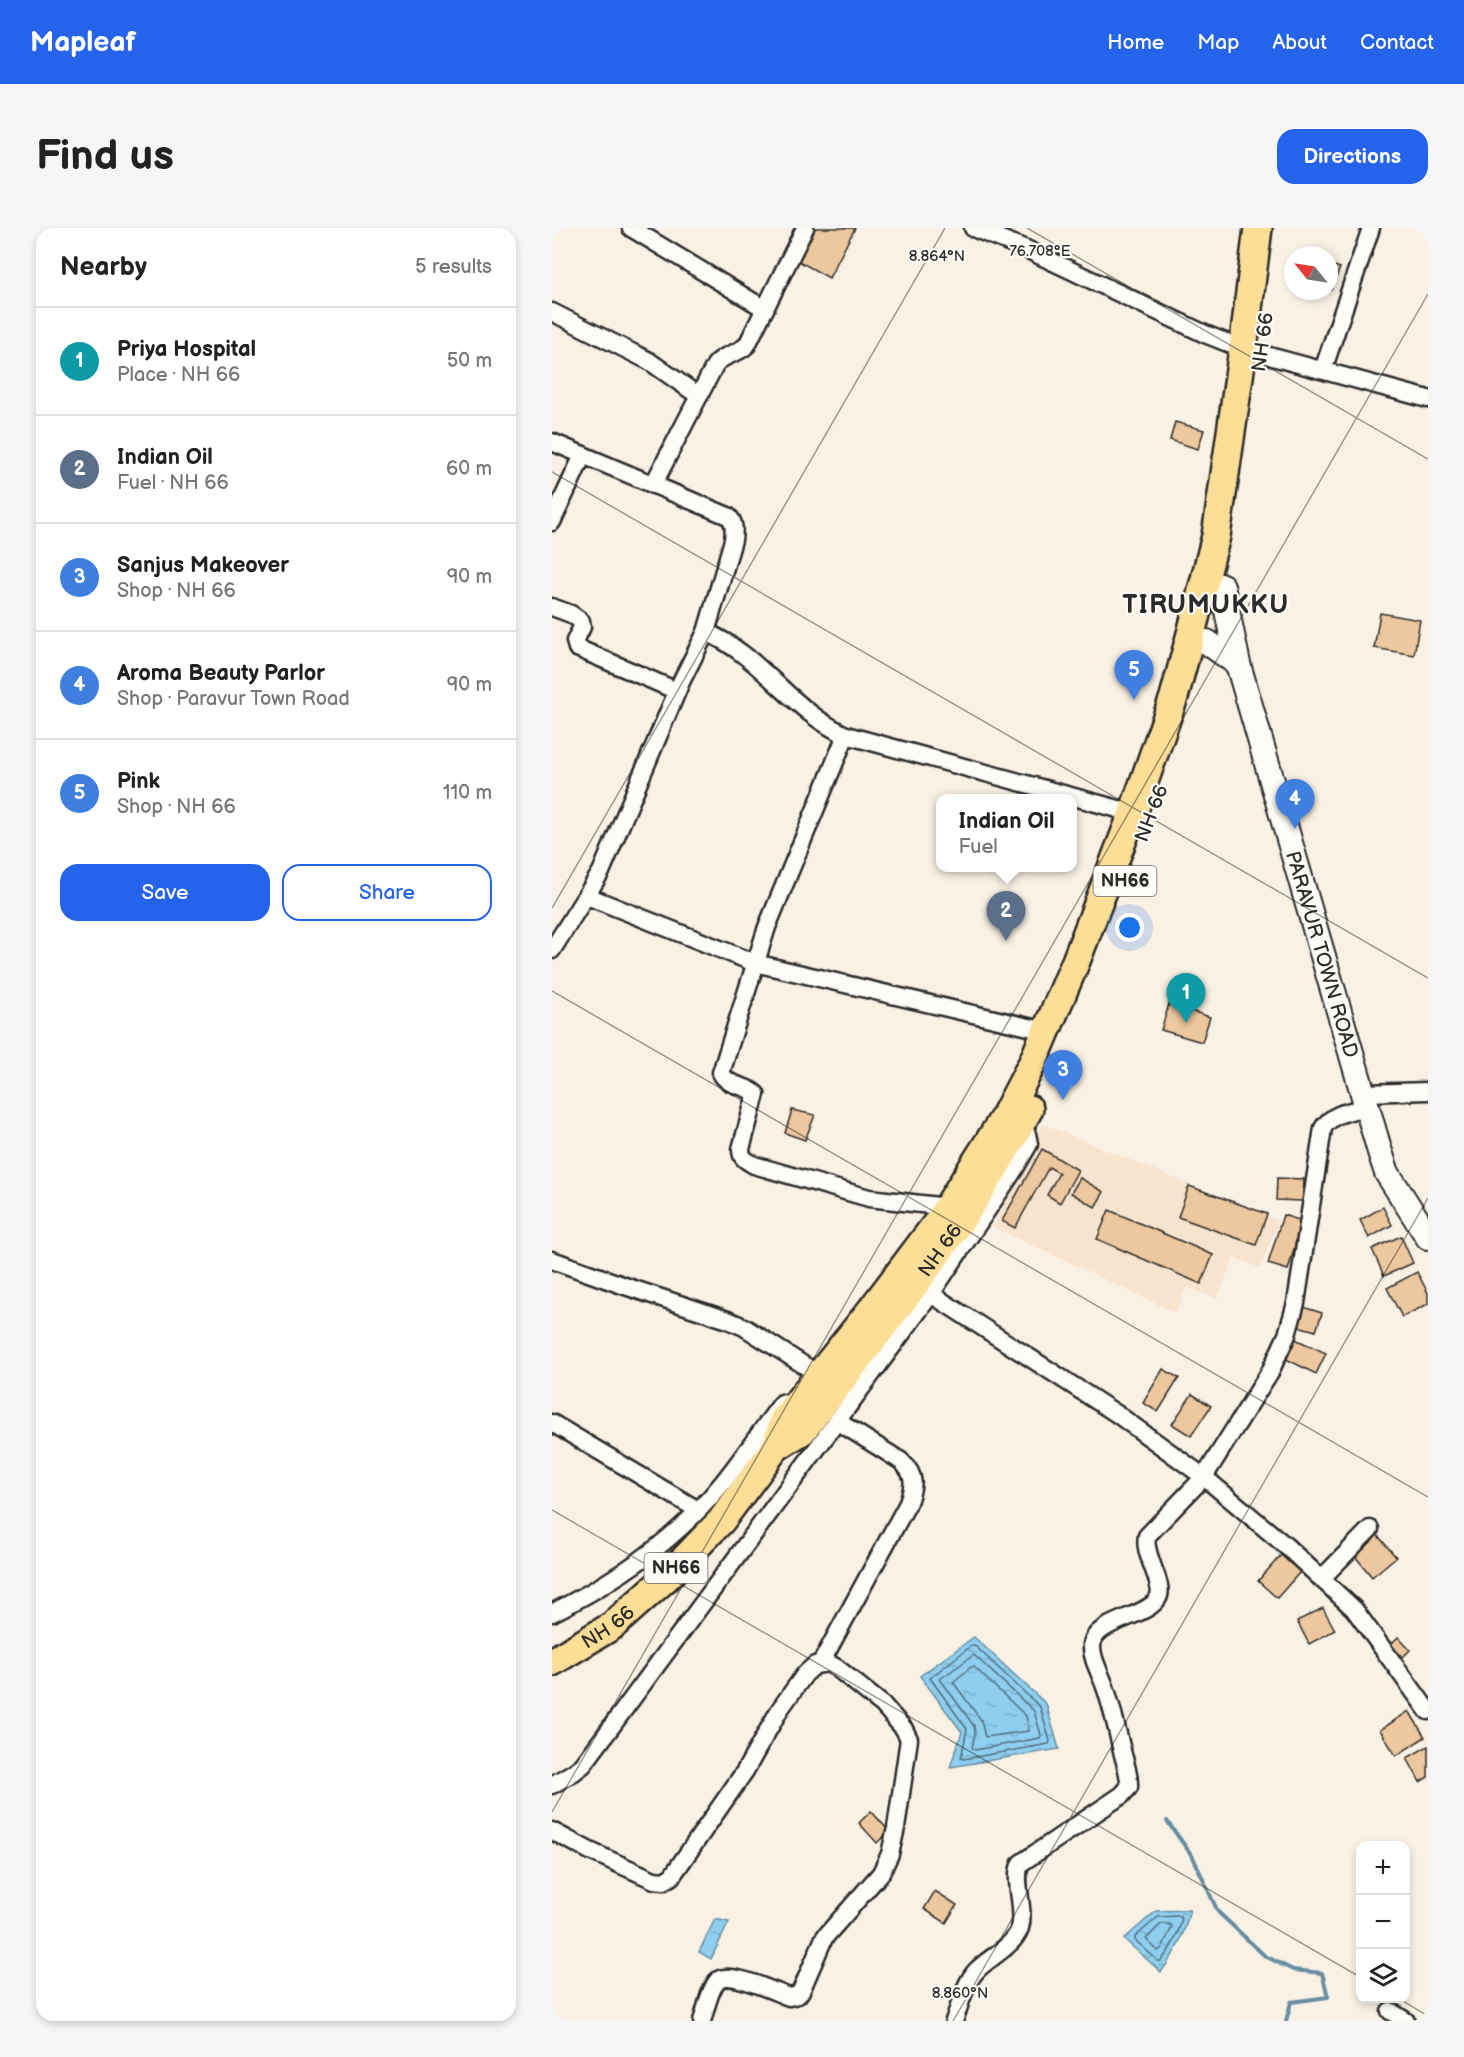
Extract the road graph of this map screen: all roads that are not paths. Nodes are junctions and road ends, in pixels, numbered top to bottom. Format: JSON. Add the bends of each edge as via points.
{"nodes":[{"id":1,"x":632,"y":228,"type":"edge"},
{"id":2,"x":805,"y":228,"type":"edge"},
{"id":3,"x":973,"y":228,"type":"edge"},
{"id":4,"x":1258,"y":228,"type":"edge"},
{"id":5,"x":1277,"y":228,"type":"edge"},
{"id":6,"x":1371,"y":228,"type":"edge"},
{"id":7,"x":765,"y":309,"type":"junction"},
{"id":8,"x":552,"y":312,"type":"edge"},
{"id":9,"x":1252,"y":352,"type":"junction"},
{"id":10,"x":1323,"y":370,"type":"junction"},
{"id":11,"x":699,"y":396,"type":"junction"},
{"id":12,"x":1428,"y":399,"type":"edge"},
{"id":13,"x":552,"y":442,"type":"edge"},
{"id":14,"x":583,"y":455,"type":"junction"},
{"id":15,"x":653,"y":484,"type":"junction"},
{"id":16,"x":552,"y":522,"type":"edge"},
{"id":17,"x":1222,"y":586,"type":"junction"},
{"id":18,"x":552,"y":607,"type":"edge"},
{"id":19,"x":706,"y":632,"type":"junction"},
{"id":20,"x":1207,"y":642,"type":"junction"},
{"id":21,"x":1238,"y":664,"type":"junction"},
{"id":22,"x":677,"y":690,"type":"junction"},
{"id":23,"x":846,"y":735,"type":"junction"},
{"id":24,"x":1063,"y":794,"type":"edge"},
{"id":25,"x":1077,"y":798,"type":"edge"},
{"id":26,"x":1133,"y":813,"type":"junction"},
{"id":27,"x":587,"y":896,"type":"junction"},
{"id":28,"x":552,"y":950,"type":"edge"},
{"id":29,"x":755,"y":963,"type":"junction"},
{"id":30,"x":1046,"y":1031,"type":"junction"},
{"id":31,"x":1428,"y":1092,"type":"edge"},
{"id":32,"x":1366,"y":1100,"type":"junction"},
{"id":33,"x":1019,"y":1128,"type":"junction"},
{"id":34,"x":947,"y":1208,"type":"junction"},
{"id":35,"x":1428,"y":1237,"type":"edge"},
{"id":36,"x":552,"y":1260,"type":"edge"},
{"id":37,"x":931,"y":1294,"type":"junction"},
{"id":38,"x":860,"y":1323,"type":"junction"},
{"id":39,"x":810,"y":1369,"type":"junction"},
{"id":40,"x":837,"y":1421,"type":"junction"},
{"id":41,"x":552,"y":1423,"type":"edge"},
{"id":42,"x":776,"y":1447,"type":"junction"},
{"id":43,"x":1204,"y":1477,"type":"junction"},
{"id":44,"x":698,"y":1510,"type":"junction"},
{"id":45,"x":1370,"y":1528,"type":"dead end"},
{"id":46,"x":1321,"y":1579,"type":"junction"},
{"id":47,"x":552,"y":1613,"type":"edge"},
{"id":48,"x":552,"y":1662,"type":"edge"},
{"id":49,"x":821,"y":1662,"type":"junction"},
{"id":50,"x":1428,"y":1711,"type":"edge"},
{"id":51,"x":552,"y":1785,"type":"edge"},
{"id":52,"x":552,"y":1831,"type":"edge"},
{"id":53,"x":1390,"y":2011,"type":"dead end"},
{"id":54,"x":702,"y":2021,"type":"edge"},
{"id":55,"x":954,"y":2021,"type":"edge"},
{"id":56,"x":1406,"y":2021,"type":"edge"}],
"edges":[{"from":1,"to":7,"type":"street"},
{"from":2,"to":7,"type":"street"},
{"from":3,"to":9,"type":"street"},
{"from":4,"to":9,"type":"highway","name":"NH 66","number":"NH66"},
{"from":5,"to":9,"type":"highway","name":"NH 66","number":"NH66"},
{"from":6,"to":10,"type":"street"},
{"from":7,"to":11,"type":"street","via":[[747,345],[719,360]]},
{"from":8,"to":11,"type":"street","via":[[649,361]]},
{"from":9,"to":10,"type":"street"},
{"from":9,"to":17,"type":"highway","name":"NH 66","number":"NH66","via":[[1240,499]]},
{"from":9,"to":26,"type":"highway","name":"NH 66","number":"NH66","via":[[1216,536],[1174,697]]},
{"from":10,"to":12,"type":"street"},
{"from":11,"to":15,"type":"street"},
{"from":13,"to":14,"type":"street"},
{"from":14,"to":15,"type":"street"},
{"from":14,"to":16,"type":"street"},
{"from":15,"to":19,"type":"street","via":[[732,520],[733,540]]},
{"from":17,"to":20,"type":"highway","name":"NH 66","number":"NH66"},
{"from":17,"to":21,"type":"main road","name":"PARAVUR TOWN ROAD"},
{"from":18,"to":22,"type":"street","via":[[581,621],[575,641],[577,648]]},
{"from":19,"to":22,"type":"street"},
{"from":19,"to":23,"type":"street","via":[[733,645],[816,719]]},
{"from":20,"to":21,"type":"main road"},
{"from":20,"to":33,"type":"highway","name":"NH 66","number":"NH66","via":[[1158,798],[1073,1010]]},
{"from":21,"to":32,"type":"main road","name":"PARAVUR TOWN ROAD"},
{"from":22,"to":27,"type":"street","via":[[602,872]]},
{"from":23,"to":24,"type":"street"},
{"from":23,"to":29,"type":"street"},
{"from":25,"to":26,"type":"street"},
{"from":26,"to":30,"type":"highway","name":"NH 66","number":"NH66"},
{"from":27,"to":28,"type":"street"},
{"from":27,"to":29,"type":"street"},
{"from":29,"to":30,"type":"street"},
{"from":29,"to":34,"type":"street","via":[[721,1073],[727,1081],[756,1094],[741,1156],[754,1165],[869,1198]]},
{"from":30,"to":34,"type":"highway","name":"NH 66","number":"NH66","via":[[1005,1116]]},
{"from":31,"to":32,"type":"street"},
{"from":32,"to":35,"type":"main road","name":"PARAVUR TOWN ROAD","via":[[1387,1173]]},
{"from":32,"to":43,"type":"street","via":[[1330,1119],[1323,1128],[1296,1303],[1287,1335],[1270,1372]]},
{"from":33,"to":37,"type":"street","via":[[1027,1134],[1029,1144]]},
{"from":33,"to":42,"type":"highway","name":"NH 66","number":"NH66","via":[[981,1191],[914,1286],[802,1431]]},
{"from":34,"to":38,"type":"highway","name":"NH 66","number":"NH66"},
{"from":36,"to":39,"type":"street","via":[[728,1320]]},
{"from":37,"to":40,"type":"street"},
{"from":37,"to":43,"type":"street","via":[[1117,1414]]},
{"from":38,"to":39,"type":"street","via":[[843,1328]]},
{"from":38,"to":42,"type":"highway","name":"NH 66","number":"NH66","via":[[784,1419]]},
{"from":39,"to":44,"type":"street"},
{"from":40,"to":49,"type":"street","via":[[910,1469],[913,1489]]},
{"from":40,"to":51,"type":"street","via":[[583,1765]]},
{"from":41,"to":44,"type":"street"},
{"from":42,"to":48,"type":"highway","name":"NH 66","number":"NH66","via":[[721,1521],[667,1577],[612,1626]]},
{"from":43,"to":46,"type":"street"},
{"from":43,"to":55,"type":"street","via":[[1147,1536],[1158,1599],[1101,1631],[1093,1640],[1129,1787],[1021,1863],[1020,1927],[1010,1943],[971,1978]]},
{"from":44,"to":47,"type":"street","via":[[637,1563]]},
{"from":45,"to":46,"type":"street"},
{"from":46,"to":50,"type":"street","via":[[1354,1609]]},
{"from":49,"to":52,"type":"street","via":[[805,1674],[780,1709],[745,1771],[672,1876],[664,1881],[654,1880]]},
{"from":49,"to":54,"type":"street","via":[[837,1668],[883,1705],[909,1739],[890,1854],[881,1873],[824,1938],[798,1995],[789,1997],[724,1977],[716,1982]]},
{"from":53,"to":56,"type":"street"}]}
